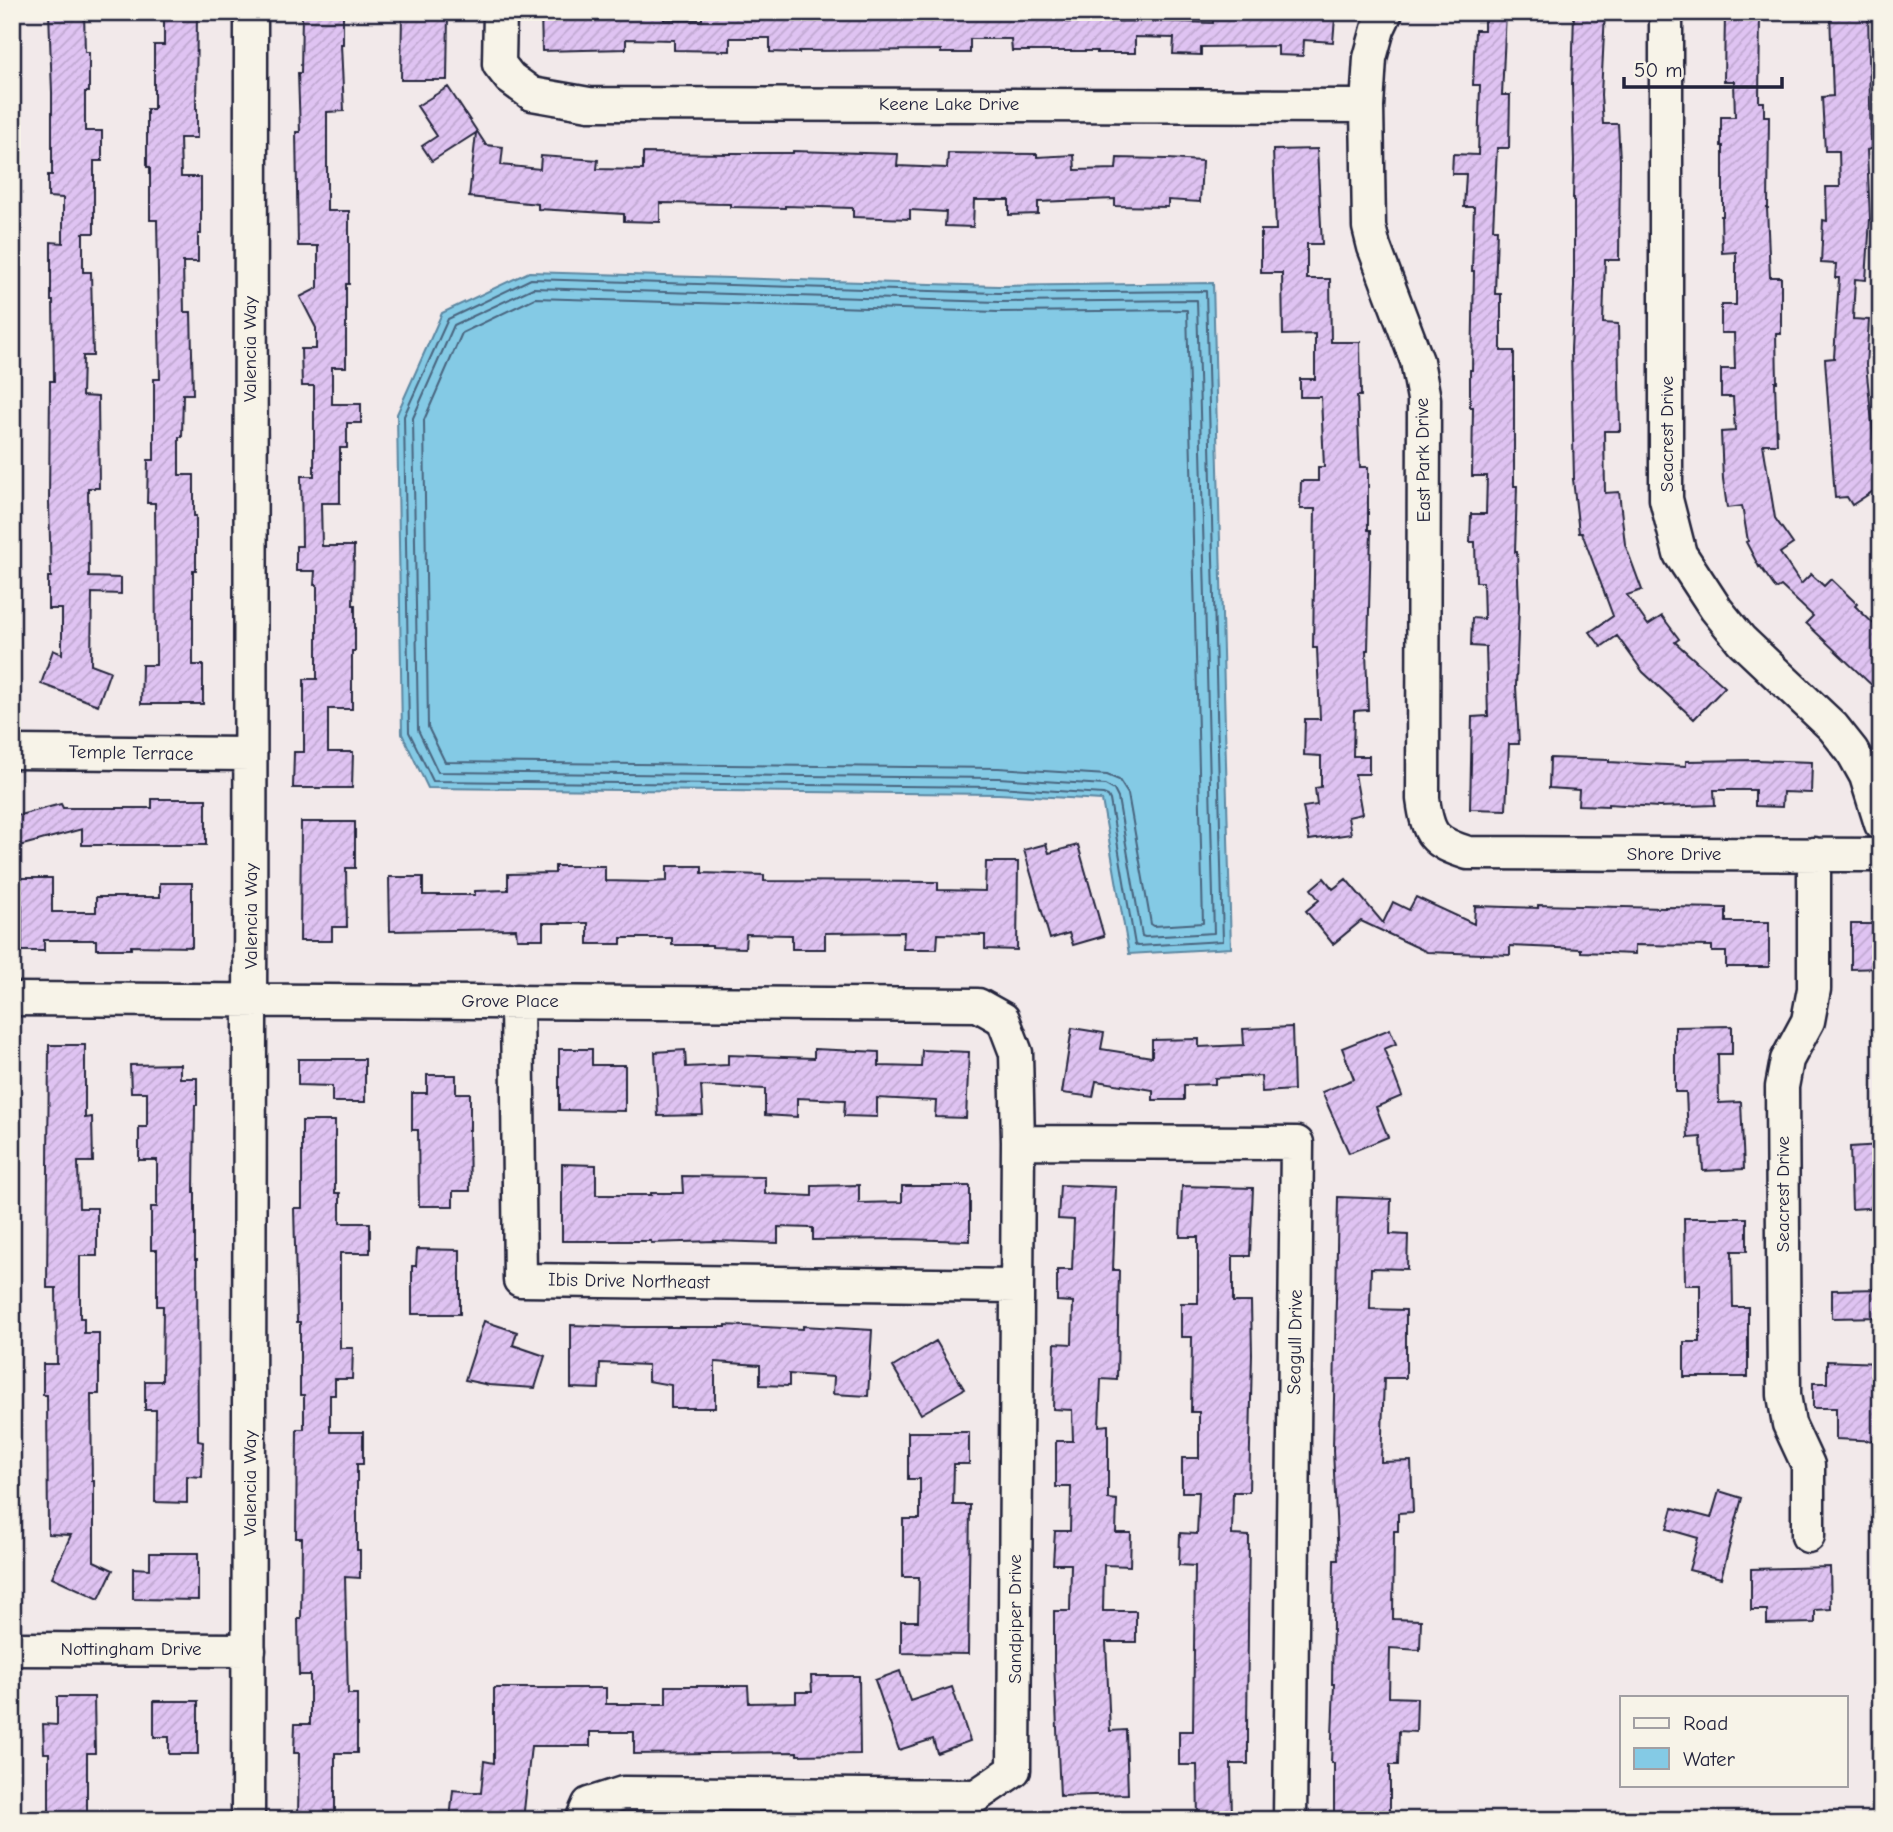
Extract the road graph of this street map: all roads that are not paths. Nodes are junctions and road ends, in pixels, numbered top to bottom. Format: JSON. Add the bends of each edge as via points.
{"nodes":[{"id":1,"x":251,"y":12,"type":"edge"},
{"id":2,"x":500,"y":12,"type":"edge"},
{"id":3,"x":1386,"y":12,"type":"edge"},
{"id":4,"x":1666,"y":12,"type":"edge"},
{"id":5,"x":1367,"y":106,"type":"junction"},
{"id":6,"x":12,"y":752,"type":"edge"},
{"id":7,"x":250,"y":754,"type":"junction"},
{"id":8,"x":1881,"y":824,"type":"edge"},
{"id":9,"x":1468,"y":853,"type":"joint"},
{"id":10,"x":1814,"y":854,"type":"junction"},
{"id":11,"x":1881,"y":855,"type":"edge"},
{"id":12,"x":12,"y":999,"type":"edge"},
{"id":13,"x":251,"y":999,"type":"junction"},
{"id":14,"x":517,"y":1001,"type":"junction"},
{"id":15,"x":1003,"y":1019,"type":"joint"},
{"id":16,"x":1018,"y":1142,"type":"junction"},
{"id":17,"x":1016,"y":1286,"type":"junction"},
{"id":18,"x":1808,"y":1536,"type":"dead end"},
{"id":19,"x":12,"y":1649,"type":"edge"},
{"id":20,"x":249,"y":1650,"type":"junction"},
{"id":21,"x":248,"y":1820,"type":"edge"},
{"id":22,"x":582,"y":1820,"type":"edge"},
{"id":23,"x":1290,"y":1820,"type":"edge"}],
"edges":[{"from":1,"to":7,"type":"street","name":"Valencia Way"},
{"from":2,"to":5,"type":"street","name":"Keene Lake Drive","via":[[499,64],[510,78],[531,94],[589,104]]},
{"from":3,"to":5,"type":"street","name":"East Park Drive","via":[[1370,58]]},
{"from":4,"to":8,"type":"street","name":"Seacrest Drive","via":[[1666,499],[1680,554],[1741,640],[1833,727],[1852,751],[1866,776]]},
{"from":5,"to":9,"type":"street","name":"East Park Drive","via":[[1369,227],[1417,361],[1424,399],[1423,799],[1432,836]]},
{"from":6,"to":7,"type":"street","name":"Temple Terrace"},
{"from":7,"to":13,"type":"street","name":"Valencia Way"},
{"from":9,"to":10,"type":"street","name":"Shore Drive"},
{"from":10,"to":11,"type":"street","name":"Shore Drive"},
{"from":10,"to":18,"type":"street","name":"Seacrest Drive","via":[[1814,989],[1808,1021],[1787,1060],[1782,1087],[1784,1395],[1789,1424],[1808,1465]]},
{"from":12,"to":13,"type":"street","name":"Grove Place"},
{"from":13,"to":14,"type":"street","name":"Grove Place"},
{"from":13,"to":20,"type":"street","name":"Valencia Way"},
{"from":14,"to":15,"type":"street","name":"Grove Place","via":[[978,1005]]},
{"from":14,"to":17,"type":"street","name":"Ibis Drive Northeast","via":[[520,1280]]},
{"from":15,"to":16,"type":"street","name":"Sandpiper Drive","via":[[1016,1053]]},
{"from":16,"to":17,"type":"street","name":"Sandpiper Drive"},
{"from":16,"to":23,"type":"street","name":"Seagull Drive","via":[[1297,1143]]},
{"from":17,"to":22,"type":"street","name":"Sandpiper Drive","via":[[1014,1770],[976,1796],[623,1793],[589,1804]]},
{"from":19,"to":20,"type":"street","name":"Nottingham Drive"},
{"from":20,"to":21,"type":"street","name":"Valencia Way"}]}
